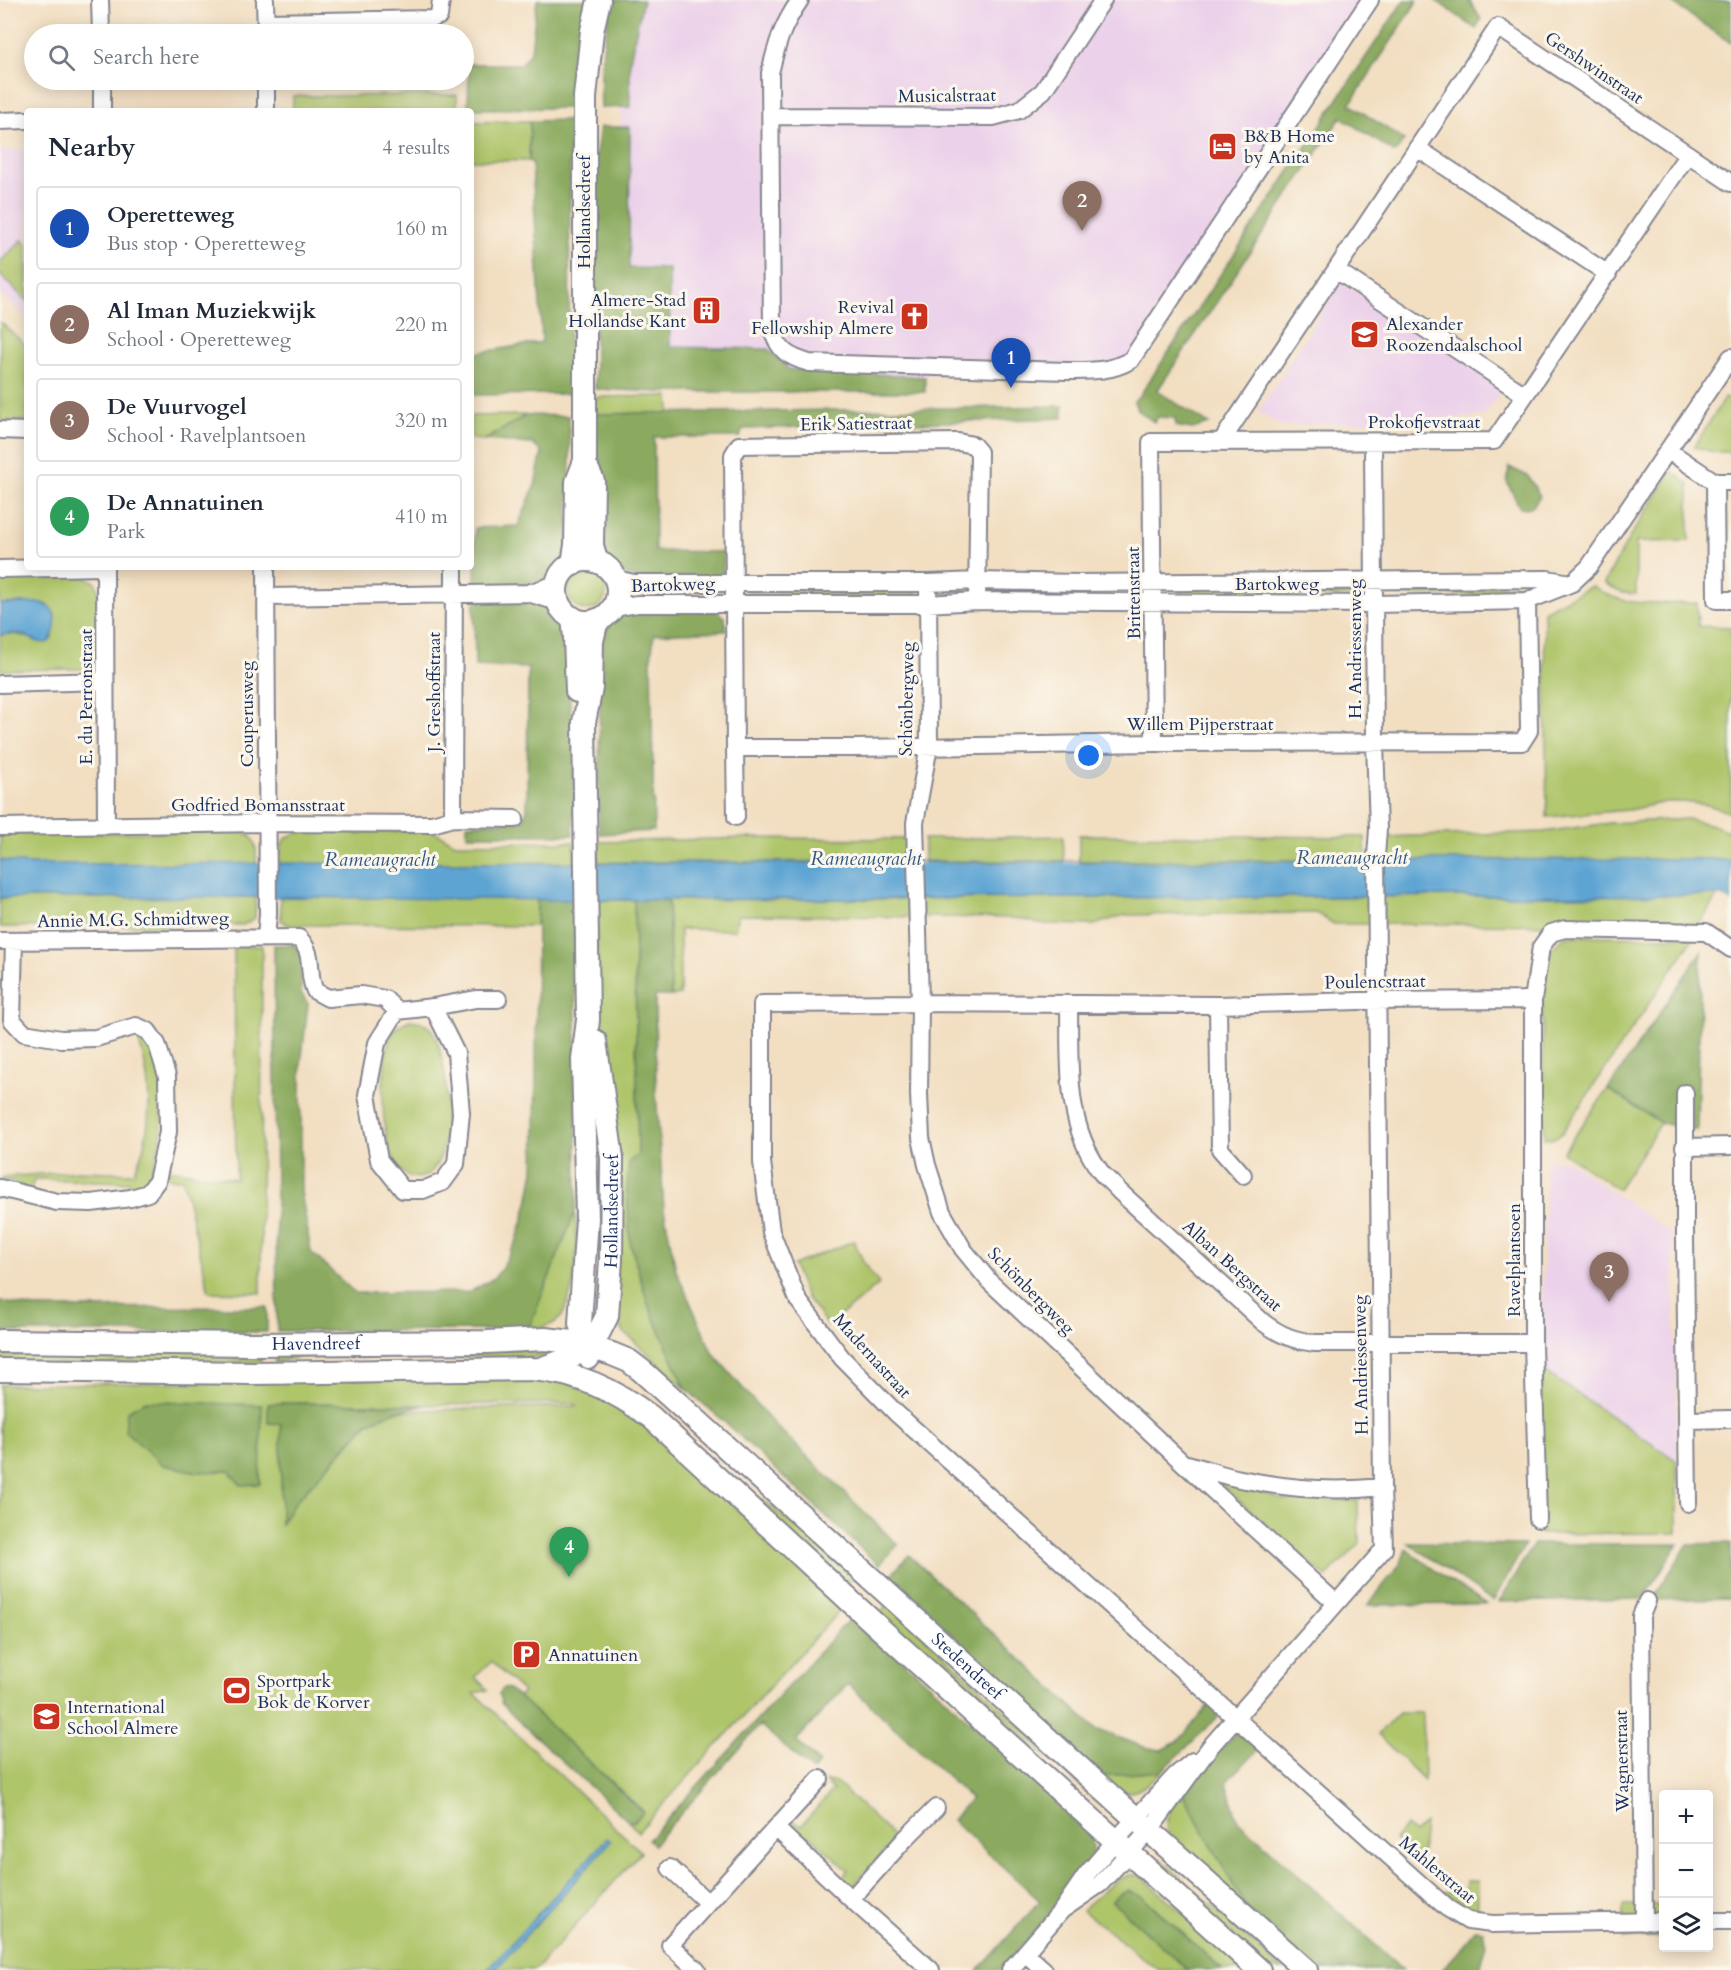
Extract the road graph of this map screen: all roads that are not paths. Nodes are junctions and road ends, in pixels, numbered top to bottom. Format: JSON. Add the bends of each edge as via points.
{"nodes":[{"id":1,"x":100,"y":0,"type":"edge"},
{"id":2,"x":266,"y":0,"type":"edge"},
{"id":3,"x":441,"y":0,"type":"edge"},
{"id":4,"x":599,"y":0,"type":"edge"},
{"id":5,"x":800,"y":0,"type":"edge"},
{"id":6,"x":1103,"y":0,"type":"edge"},
{"id":7,"x":1370,"y":0,"type":"edge"},
{"id":8,"x":101,"y":24,"type":"edge"},
{"id":9,"x":266,"y":24,"type":"edge"},
{"id":10,"x":340,"y":24,"type":"edge"},
{"id":11,"x":102,"y":90,"type":"edge"},
{"id":12,"x":266,"y":90,"type":"edge"},
{"id":13,"x":102,"y":108,"type":"edge"},
{"id":14,"x":266,"y":108,"type":"edge"},
{"id":15,"x":771,"y":116,"type":"junction"},
{"id":16,"x":24,"y":120,"type":"edge"},
{"id":17,"x":0,"y":121,"type":"edge"},
{"id":18,"x":1417,"y":148,"type":"junction"},
{"id":19,"x":1688,"y":154,"type":"junction"},
{"id":20,"x":1731,"y":183,"type":"edge"},
{"id":21,"x":1336,"y":270,"type":"junction"},
{"id":22,"x":1608,"y":274,"type":"junction"},
{"id":23,"x":1731,"y":357,"type":"edge"},
{"id":24,"x":1525,"y":395,"type":"junction"},
{"id":25,"x":0,"y":430,"type":"edge"},
{"id":26,"x":24,"y":431,"type":"edge"},
{"id":27,"x":1151,"y":442,"type":"joint"},
{"id":28,"x":1221,"y":442,"type":"junction"},
{"id":29,"x":1373,"y":442,"type":"junction"},
{"id":30,"x":1669,"y":451,"type":"junction"},
{"id":31,"x":585,"y":461,"type":"junction"},
{"id":32,"x":1723,"y":482,"type":"edge"},
{"id":33,"x":596,"y":561,"type":"junction"},
{"id":34,"x":573,"y":564,"type":"junction"},
{"id":35,"x":0,"y":569,"type":"edge"},
{"id":36,"x":24,"y":569,"type":"edge"},
{"id":37,"x":105,"y":570,"type":"edge"},
{"id":38,"x":266,"y":570,"type":"edge"},
{"id":39,"x":454,"y":570,"type":"edge"},
{"id":40,"x":616,"y":579,"type":"junction"},
{"id":41,"x":1374,"y":580,"type":"junction"},
{"id":42,"x":978,"y":581,"type":"junction"},
{"id":43,"x":735,"y":582,"type":"junction"},
{"id":44,"x":1153,"y":582,"type":"junction"},
{"id":45,"x":928,"y":583,"type":"junction"},
{"id":46,"x":1572,"y":583,"type":"junction"},
{"id":47,"x":558,"y":592,"type":"junction"},
{"id":48,"x":454,"y":595,"type":"junction"},
{"id":49,"x":266,"y":597,"type":"junction"},
{"id":50,"x":1731,"y":600,"type":"edge"},
{"id":51,"x":978,"y":601,"type":"junction"},
{"id":52,"x":1527,"y":601,"type":"junction"},
{"id":53,"x":735,"y":603,"type":"junction"},
{"id":54,"x":927,"y":604,"type":"junction"},
{"id":55,"x":1154,"y":604,"type":"junction"},
{"id":56,"x":1375,"y":604,"type":"junction"},
{"id":57,"x":605,"y":614,"type":"junction"},
{"id":58,"x":573,"y":618,"type":"junction"},
{"id":59,"x":105,"y":681,"type":"junction"},
{"id":60,"x":0,"y":684,"type":"edge"},
{"id":61,"x":584,"y":722,"type":"junction"},
{"id":62,"x":1154,"y":742,"type":"junction"},
{"id":63,"x":1375,"y":743,"type":"junction"},
{"id":64,"x":929,"y":746,"type":"junction"},
{"id":65,"x":735,"y":748,"type":"junction"},
{"id":66,"x":736,"y":817,"type":"dead end"},
{"id":67,"x":453,"y":818,"type":"junction"},
{"id":68,"x":515,"y":819,"type":"dead end"},
{"id":69,"x":267,"y":823,"type":"junction"},
{"id":70,"x":0,"y":826,"type":"edge"},
{"id":71,"x":106,"y":826,"type":"junction"},
{"id":72,"x":266,"y":938,"type":"junction"},
{"id":73,"x":7,"y":941,"type":"edge"},
{"id":74,"x":1731,"y":950,"type":"edge"},
{"id":75,"x":498,"y":999,"type":"dead end"},
{"id":76,"x":1533,"y":1000,"type":"junction"},
{"id":77,"x":1378,"y":1001,"type":"junction"},
{"id":78,"x":920,"y":1003,"type":"junction"},
{"id":79,"x":1069,"y":1004,"type":"junction"},
{"id":80,"x":1218,"y":1005,"type":"junction"},
{"id":81,"x":433,"y":1006,"type":"junction"},
{"id":82,"x":397,"y":1011,"type":"junction"},
{"id":83,"x":588,"y":1020,"type":"junction"},
{"id":84,"x":1685,"y":1093,"type":"dead end"},
{"id":85,"x":1731,"y":1146,"type":"edge"},
{"id":86,"x":1684,"y":1147,"type":"junction"},
{"id":87,"x":1243,"y":1174,"type":"dead end"},
{"id":88,"x":0,"y":1188,"type":"edge"},
{"id":89,"x":580,"y":1298,"type":"junction"},
{"id":90,"x":607,"y":1317,"type":"junction"},
{"id":91,"x":545,"y":1339,"type":"junction"},
{"id":92,"x":0,"y":1341,"type":"edge"},
{"id":93,"x":1380,"y":1342,"type":"junction"},
{"id":94,"x":1533,"y":1343,"type":"junction"},
{"id":95,"x":586,"y":1346,"type":"junction"},
{"id":96,"x":628,"y":1361,"type":"junction"},
{"id":97,"x":539,"y":1370,"type":"junction"},
{"id":98,"x":0,"y":1371,"type":"edge"},
{"id":99,"x":597,"y":1384,"type":"junction"},
{"id":100,"x":1731,"y":1419,"type":"edge"},
{"id":101,"x":1688,"y":1420,"type":"junction"},
{"id":102,"x":1183,"y":1463,"type":"junction"},
{"id":103,"x":1382,"y":1487,"type":"junction"},
{"id":104,"x":1688,"y":1503,"type":"dead end"},
{"id":105,"x":1538,"y":1519,"type":"dead end"},
{"id":106,"x":1647,"y":1601,"type":"dead end"},
{"id":107,"x":1336,"y":1603,"type":"junction"},
{"id":108,"x":1235,"y":1718,"type":"junction"},
{"id":109,"x":820,"y":1779,"type":"dead end"},
{"id":110,"x":936,"y":1808,"type":"dead end"},
{"id":111,"x":1142,"y":1824,"type":"junction"},
{"id":112,"x":777,"y":1828,"type":"junction"},
{"id":113,"x":1122,"y":1846,"type":"junction"},
{"id":114,"x":670,"y":1868,"type":"dead end"},
{"id":115,"x":851,"y":1899,"type":"junction"},
{"id":116,"x":708,"y":1903,"type":"junction"},
{"id":117,"x":1659,"y":1921,"type":"edge"},
{"id":118,"x":1713,"y":1921,"type":"edge"},
{"id":119,"x":1731,"y":1921,"type":"edge"},
{"id":120,"x":1644,"y":1922,"type":"junction"},
{"id":121,"x":1025,"y":1953,"type":"junction"},
{"id":122,"x":697,"y":1970,"type":"edge"},
{"id":123,"x":931,"y":1970,"type":"edge"},
{"id":124,"x":1010,"y":1970,"type":"edge"},
{"id":125,"x":1044,"y":1970,"type":"edge"},
{"id":126,"x":1259,"y":1970,"type":"edge"},
{"id":127,"x":1306,"y":1970,"type":"edge"}],
"edges":[{"from":1,"to":8,"type":"street"},
{"from":2,"to":9,"type":"street"},
{"from":3,"to":10,"type":"street","via":[[439,16],[432,19]]},
{"from":4,"to":31,"type":"main road","name":"Hollandsedreef","via":[[585,97]]},
{"from":5,"to":15,"type":"street","via":[[785,21],[777,42],[770,73]]},
{"from":6,"to":15,"type":"street","name":"Musicalstraat","via":[[1043,92],[1019,110],[993,117]]},
{"from":7,"to":15,"type":"street","via":[[1131,360],[1118,367],[1067,371],[809,363],[792,358],[778,345],[772,330]]},
{"from":11,"to":13,"type":"street"},
{"from":12,"to":14,"type":"street"},
{"from":16,"to":17,"type":"street"},
{"from":18,"to":19,"type":"street","name":"Gershwinstraat","via":[[1498,27]]},
{"from":18,"to":21,"type":"street","name":"Gershwinstraat"},
{"from":18,"to":22,"type":"street"},
{"from":19,"to":20,"type":"street","name":"Gershwinstraat"},
{"from":19,"to":22,"type":"street","name":"Prokofjevstraat"},
{"from":21,"to":24,"type":"street"},
{"from":21,"to":28,"type":"street","name":"Gershwinstraat"},
{"from":22,"to":24,"type":"street","name":"Prokofjevstraat"},
{"from":23,"to":30,"type":"street","name":"Bartokweg"},
{"from":24,"to":29,"type":"street","name":"Prokofjevstraat","via":[[1494,441]]},
{"from":25,"to":26,"type":"street"},
{"from":27,"to":28,"type":"street","name":"Prokofjevstraat"},
{"from":27,"to":44,"type":"street","name":"Brittenstraat"},
{"from":28,"to":29,"type":"street","name":"Prokofjevstraat"},
{"from":29,"to":41,"type":"street","name":"H. Andriessenweg"},
{"from":30,"to":32,"type":"street"},
{"from":30,"to":46,"type":"street","name":"Bartokweg","via":[[1589,567]]},
{"from":31,"to":33,"type":"main road","name":"Hollandsedreef","via":[[593,482],[592,545]]},
{"from":31,"to":34,"type":"main road","name":"Hollandsedreef","via":[[577,482]]},
{"from":32,"to":50,"type":"street","via":[[1716,600]]},
{"from":33,"to":34,"type":"main road"},
{"from":33,"to":40,"type":"main road"},
{"from":34,"to":47,"type":"main road","via":[[562,574]]},
{"from":35,"to":36,"type":"street"},
{"from":37,"to":59,"type":"street","name":"E. du Perronstraat"},
{"from":38,"to":49,"type":"street","name":"Couperusweg"},
{"from":39,"to":48,"type":"street","name":"J. Greshoffstraat"},
{"from":40,"to":43,"type":"street","name":"Bartokweg","via":[[634,583]]},
{"from":40,"to":57,"type":"main road","via":[[618,594]]},
{"from":41,"to":44,"type":"street","name":"Bartokweg"},
{"from":41,"to":46,"type":"street","name":"Bartokweg","via":[[1547,579]]},
{"from":41,"to":56,"type":"street","name":"H. Andriessenweg"},
{"from":42,"to":43,"type":"street","name":"Erik Satiestraat","via":[[979,452],[973,445],[958,442],[739,445],[733,455]]},
{"from":42,"to":44,"type":"street","name":"Bartokweg"},
{"from":42,"to":45,"type":"street","name":"Bartokweg"},
{"from":42,"to":51,"type":"street"},
{"from":43,"to":45,"type":"street","name":"Bartokweg"},
{"from":43,"to":53,"type":"street","name":"Bartokweg"},
{"from":44,"to":55,"type":"street","name":"Brittenstraat"},
{"from":45,"to":54,"type":"street","name":"Schönbergweg"},
{"from":46,"to":52,"type":"street","name":"Bartokweg"},
{"from":47,"to":48,"type":"street"},
{"from":47,"to":58,"type":"main road","via":[[565,612]]},
{"from":48,"to":49,"type":"street"},
{"from":48,"to":67,"type":"street","name":"J. Greshoffstraat"},
{"from":49,"to":69,"type":"street","name":"Couperusweg"},
{"from":51,"to":54,"type":"street","name":"Bartokweg"},
{"from":51,"to":55,"type":"street","name":"Bartokweg"},
{"from":52,"to":56,"type":"street","name":"Bartokweg"},
{"from":52,"to":63,"type":"street","name":"Willem Pijperstraat","via":[[1529,731],[1522,742]]},
{"from":53,"to":54,"type":"street","name":"Bartokweg"},
{"from":53,"to":57,"type":"street","name":"Bartokweg","via":[[637,604]]},
{"from":53,"to":65,"type":"street"},
{"from":54,"to":64,"type":"street","name":"Schönbergweg"},
{"from":55,"to":56,"type":"street","name":"Bartokweg"},
{"from":55,"to":62,"type":"street","name":"Brittenstraat"},
{"from":56,"to":63,"type":"street","name":"H. Andriessenweg"},
{"from":57,"to":58,"type":"main road","via":[[587,622]]},
{"from":57,"to":61,"type":"main road","name":"Hollandsedreef","via":[[592,641],[591,688]]},
{"from":58,"to":61,"type":"main road","name":"Hollandsedreef","via":[[576,687]]},
{"from":59,"to":60,"type":"street"},
{"from":59,"to":71,"type":"street","name":"E. du Perronstraat"},
{"from":61,"to":83,"type":"main road","name":"Hollandsedreef"},
{"from":62,"to":63,"type":"street","name":"Willem Pijperstraat"},
{"from":62,"to":64,"type":"street","name":"Willem Pijperstraat"},
{"from":63,"to":77,"type":"street","name":"H. Andriessenweg"},
{"from":64,"to":65,"type":"street","name":"Willem Pijperstraat"},
{"from":64,"to":78,"type":"street","name":"Schönbergweg","via":[[915,824]]},
{"from":65,"to":66,"type":"street"},
{"from":67,"to":68,"type":"street","name":"Godfried Bomansstraat"},
{"from":67,"to":69,"type":"street","name":"Godfried Bomansstraat","via":[[432,824]]},
{"from":69,"to":71,"type":"street","name":"Godfried Bomansstraat"},
{"from":69,"to":72,"type":"street","name":"Couperusweg"},
{"from":70,"to":71,"type":"street","name":"Godfried Bomansstraat"},
{"from":72,"to":73,"type":"street","name":"Annie M.G. Schmidtweg"},
{"from":72,"to":82,"type":"street","name":"Annie M.G. Schmidtweg","via":[[299,938],[310,958],[312,985],[327,998],[361,995],[385,999]]},
{"from":73,"to":88,"type":"street","via":[[12,1020],[24,1033],[62,1039],[96,1038],[136,1026],[148,1031],[157,1044],[167,1076],[168,1132],[158,1181],[148,1193],[91,1203],[57,1202]]},
{"from":74,"to":76,"type":"street","name":"Ravelplantsoen","via":[[1706,932],[1565,929],[1551,933],[1540,947]]},
{"from":75,"to":81,"type":"street"},
{"from":76,"to":77,"type":"street","name":"Poulencstraat"},
{"from":76,"to":94,"type":"street","name":"Ravelplantsoen"},
{"from":77,"to":80,"type":"street","name":"Poulencstraat"},
{"from":77,"to":93,"type":"street","name":"H. Andriessenweg"},
{"from":78,"to":79,"type":"street","name":"Poulencstraat"},
{"from":78,"to":102,"type":"street","name":"Schönbergweg","via":[[921,1138],[942,1212],[963,1249],[990,1282]]},
{"from":78,"to":108,"type":"street","name":"Madernastraat","via":[[762,1004],[762,1162],[771,1232],[798,1300],[842,1358],[896,1413]]},
{"from":79,"to":80,"type":"street","name":"Poulencstraat"},
{"from":79,"to":93,"type":"street","name":"Alban Bergstraat","via":[[1075,1116],[1084,1144],[1100,1171],[1281,1335],[1315,1343]]},
{"from":80,"to":87,"type":"street","via":[[1220,1149]]},
{"from":81,"to":82,"type":"street"},
{"from":81,"to":82,"type":"street","via":[[456,1053],[461,1113],[456,1164],[442,1182],[423,1190],[403,1190],[379,1160],[368,1095],[377,1043]]},
{"from":83,"to":89,"type":"main road","name":"Hollandsedreef","via":[[584,1059],[587,1219]]},
{"from":83,"to":90,"type":"main road","name":"Hollandsedreef","via":[[597,1048],[612,1158]]},
{"from":84,"to":86,"type":"street"},
{"from":85,"to":86,"type":"street"},
{"from":86,"to":101,"type":"street"},
{"from":89,"to":91,"type":"main road","via":[[560,1327]]},
{"from":89,"to":95,"type":"main road","via":[[580,1323]]},
{"from":90,"to":95,"type":"main road"},
{"from":90,"to":96,"type":"main road"},
{"from":91,"to":92,"type":"main road","name":"Havendreef","via":[[252,1344]]},
{"from":91,"to":95,"type":"main road","name":"Havendreef"},
{"from":93,"to":94,"type":"street","name":"Alban Bergstraat"},
{"from":93,"to":103,"type":"street","name":"H. Andriessenweg"},
{"from":94,"to":105,"type":"street","name":"Ravelplantsoen"},
{"from":95,"to":96,"type":"main road","name":"Havendreef"},
{"from":95,"to":97,"type":"main road","via":[[566,1360]]},
{"from":95,"to":99,"type":"main road"},
{"from":96,"to":111,"type":"main road","name":"Stedendreef"},
{"from":97,"to":98,"type":"main road","name":"Havendreef"},
{"from":97,"to":99,"type":"main road","name":"Stedendreef","via":[[573,1375]]},
{"from":99,"to":113,"type":"main road","name":"Stedendreef","via":[[651,1417]]},
{"from":100,"to":101,"type":"street"},
{"from":101,"to":104,"type":"street"},
{"from":102,"to":103,"type":"street","name":"Schönbergweg","via":[[1244,1480],[1290,1487]]},
{"from":102,"to":107,"type":"street","name":"Schönbergweg"},
{"from":103,"to":107,"type":"street","name":"H. Andriessenweg","via":[[1384,1549]]},
{"from":106,"to":120,"type":"street","name":"Wagnerstraat","via":[[1641,1616]]},
{"from":107,"to":108,"type":"street","name":"H. Andriessenweg"},
{"from":108,"to":111,"type":"street","name":"H. Andriessenweg","via":[[1210,1747],[1174,1776]]},
{"from":108,"to":120,"type":"street","name":"Mahlerstraat","via":[[1447,1908],[1468,1921]]},
{"from":109,"to":112,"type":"street"},
{"from":110,"to":115,"type":"street"},
{"from":111,"to":113,"type":"street","name":"H. Andriessenweg"},
{"from":111,"to":127,"type":"main road","name":"Stedendreef"},
{"from":112,"to":115,"type":"street"},
{"from":112,"to":116,"type":"street"},
{"from":113,"to":121,"type":"street","name":"H. Andriessenweg","via":[[1086,1875]]},
{"from":113,"to":126,"type":"main road","name":"Stedendreef"},
{"from":114,"to":116,"type":"street"},
{"from":115,"to":123,"type":"street"},
{"from":116,"to":122,"type":"street","via":[[670,1945]]},
{"from":117,"to":120,"type":"street","name":"Mahlerstraat"},
{"from":118,"to":119,"type":"street"},
{"from":121,"to":124,"type":"street","name":"H. Andriessenweg"},
{"from":121,"to":125,"type":"street"}]}
